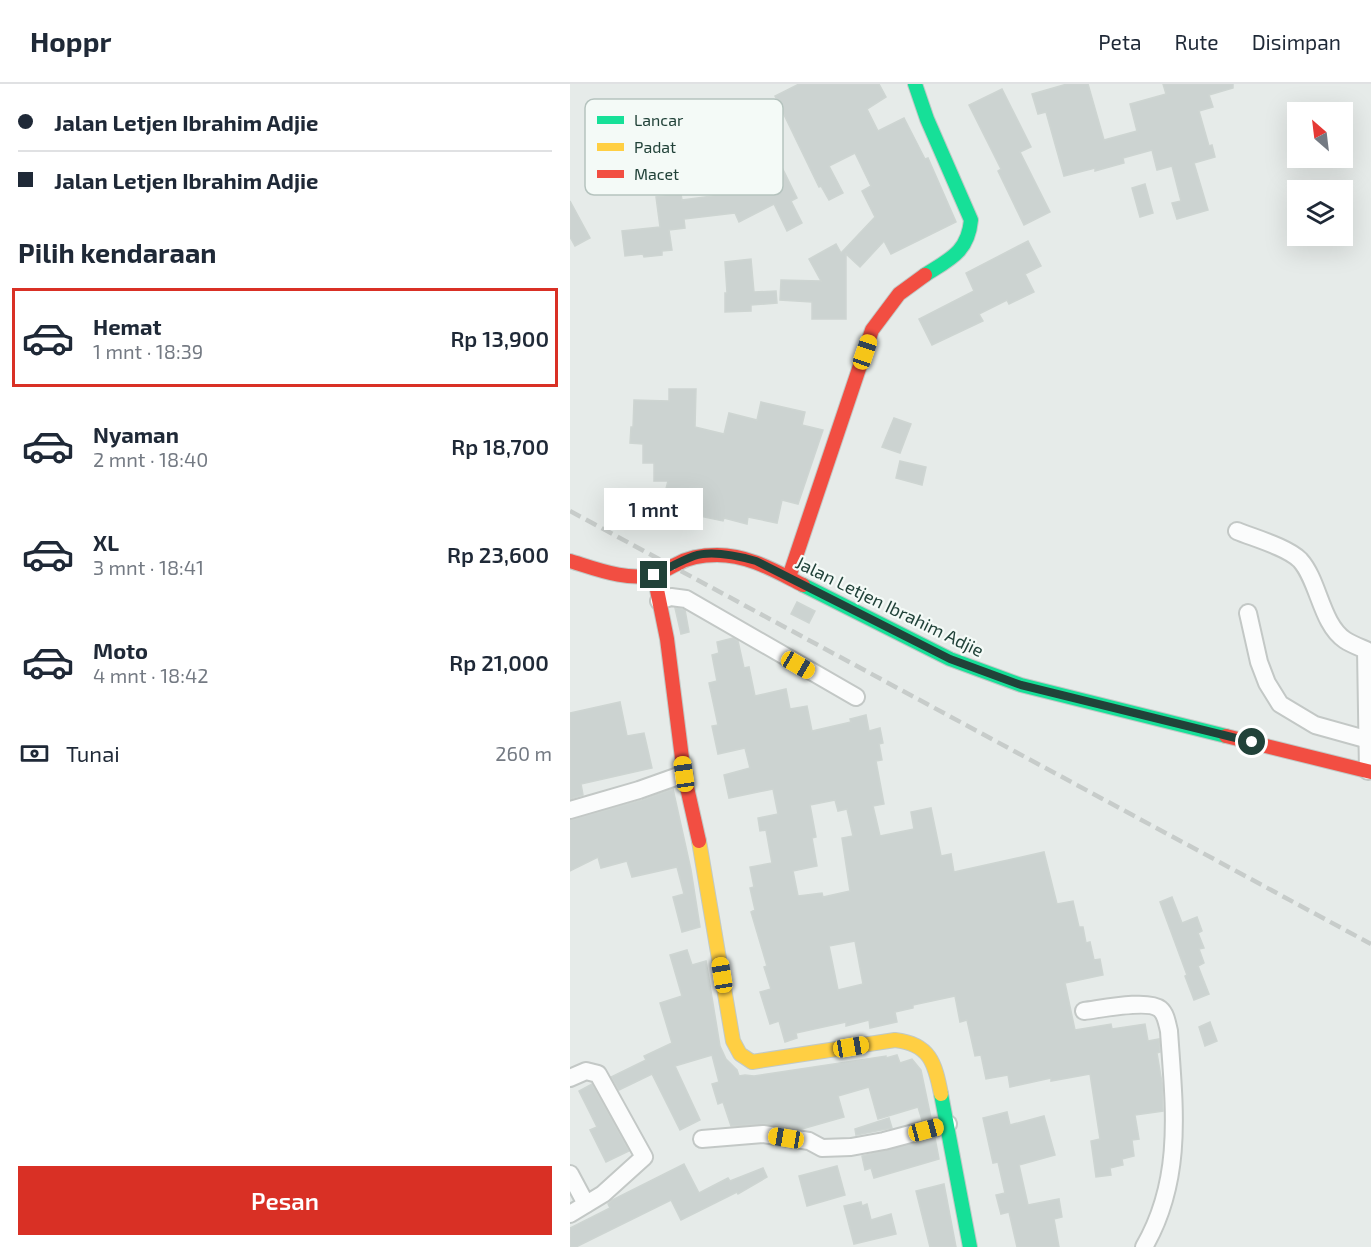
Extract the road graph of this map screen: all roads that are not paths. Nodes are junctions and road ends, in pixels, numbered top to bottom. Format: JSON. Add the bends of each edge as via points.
{"nodes":[{"id":1,"x":915,"y":84,"type":"edge"},
{"id":2,"x":1237,"y":531,"type":"dead end"},
{"id":3,"x":570,"y":561,"type":"edge"},
{"id":4,"x":654,"y":575,"type":"junction"},
{"id":5,"x":789,"y":577,"type":"junction"},
{"id":6,"x":659,"y":601,"type":"junction"},
{"id":7,"x":1248,"y":613,"type":"dead end"},
{"id":8,"x":1368,"y":650,"type":"edge"},
{"id":9,"x":856,"y":697,"type":"dead end"},
{"id":10,"x":1369,"y":740,"type":"junction"},
{"id":11,"x":1370,"y":772,"type":"edge"},
{"id":12,"x":684,"y":774,"type":"junction"},
{"id":13,"x":570,"y":810,"type":"edge"},
{"id":14,"x":1084,"y":1011,"type":"dead end"},
{"id":15,"x":570,"y":1078,"type":"edge"},
{"id":16,"x":948,"y":1124,"type":"junction"},
{"id":17,"x":702,"y":1139,"type":"dead end"},
{"id":18,"x":570,"y":1174,"type":"edge"},
{"id":19,"x":586,"y":1204,"type":"junction"},
{"id":20,"x":570,"y":1214,"type":"edge"},
{"id":21,"x":970,"y":1247,"type":"edge"},
{"id":22,"x":1144,"y":1247,"type":"edge"}],
"edges":[{"from":1,"to":5,"type":"main road","via":[[971,220],[972,232],[961,251],[913,282],[888,304],[873,330]]},
{"from":2,"to":8,"type":"street","via":[[1300,560],[1332,626],[1344,640]]},
{"from":3,"to":4,"type":"main road","name":"Jalan Letjen Ibrahim Adjie","via":[[631,576]]},
{"from":4,"to":5,"type":"main road","name":"Jalan Letjen Ibrahim Adjie","via":[[696,555],[732,555],[756,561]]},
{"from":4,"to":6,"type":"main road"},
{"from":5,"to":11,"type":"main road","name":"Jalan Letjen Ibrahim Adjie","via":[[950,659],[1021,685]]},
{"from":6,"to":9,"type":"street","via":[[671,597],[686,600]]},
{"from":6,"to":12,"type":"main road"},
{"from":7,"to":10,"type":"street","via":[[1259,662],[1280,704],[1315,726]]},
{"from":8,"to":10,"type":"street"},
{"from":10,"to":11,"type":"street"},
{"from":12,"to":13,"type":"street"},
{"from":12,"to":16,"type":"main road","via":[[705,867],[737,1052],[752,1062],[896,1040],[912,1041],[925,1050],[937,1071]]},
{"from":14,"to":22,"type":"street","via":[[1149,1004],[1160,1009],[1169,1031],[1175,1124],[1170,1171],[1167,1194]]},
{"from":15,"to":19,"type":"street","via":[[586,1071],[598,1074],[644,1157]]},
{"from":16,"to":17,"type":"street","via":[[851,1147],[822,1148],[809,1141],[763,1134]]},
{"from":16,"to":21,"type":"main road"},
{"from":18,"to":19,"type":"street"},
{"from":19,"to":20,"type":"street"}]}
